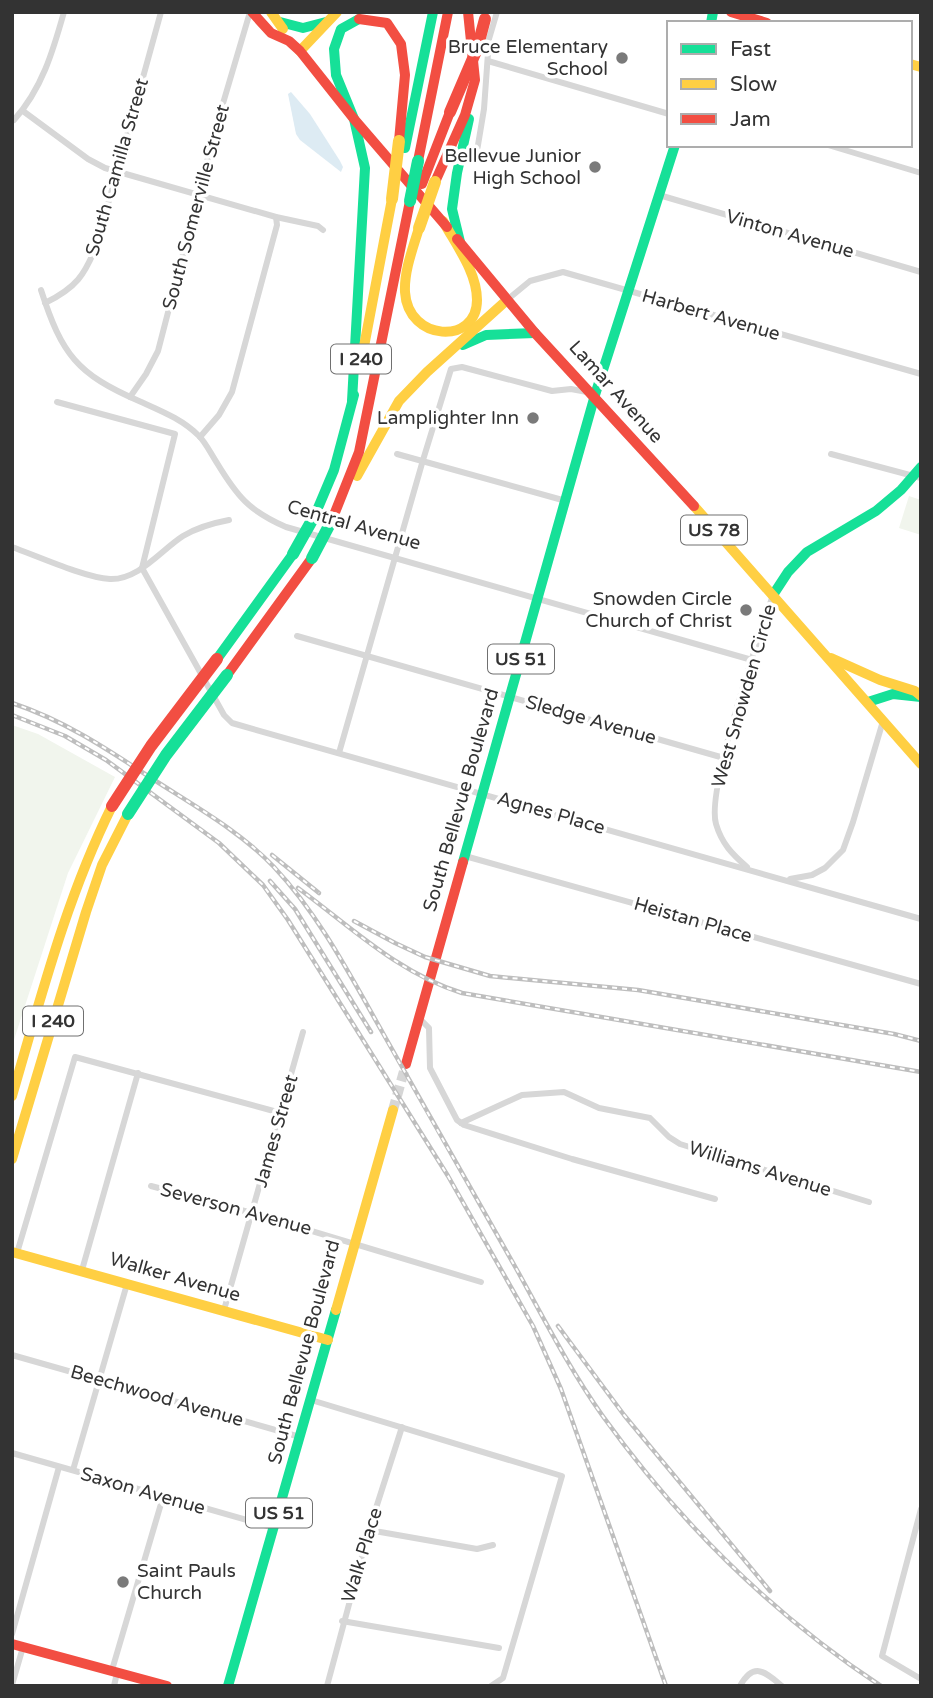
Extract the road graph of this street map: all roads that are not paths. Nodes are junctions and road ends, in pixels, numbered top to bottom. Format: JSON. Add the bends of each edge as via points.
{"nodes":[{"id":1,"x":64,"y":12,"type":"edge"},
{"id":2,"x":161,"y":12,"type":"edge"},
{"id":3,"x":251,"y":12,"type":"edge"},
{"id":4,"x":448,"y":12,"type":"edge"},
{"id":5,"x":468,"y":12,"type":"edge"},
{"id":6,"x":497,"y":12,"type":"edge"},
{"id":7,"x":731,"y":12,"type":"edge"},
{"id":8,"x":432,"y":16,"type":"edge"},
{"id":9,"x":485,"y":16,"type":"edge"},
{"id":10,"x":275,"y":17,"type":"edge"},
{"id":11,"x":333,"y":17,"type":"edge"},
{"id":12,"x":761,"y":21,"type":"edge"},
{"id":13,"x":289,"y":41,"type":"junction"},
{"id":14,"x":300,"y":51,"type":"junction"},
{"id":15,"x":488,"y":61,"type":"junction"},
{"id":16,"x":475,"y":80,"type":"junction"},
{"id":17,"x":23,"y":111,"type":"junction"},
{"id":18,"x":667,"y":113,"type":"edge"},
{"id":19,"x":354,"y":119,"type":"junction"},
{"id":20,"x":14,"y":121,"type":"dead end"},
{"id":21,"x":402,"y":145,"type":"junction"},
{"id":22,"x":674,"y":147,"type":"edge"},
{"id":23,"x":835,"y":147,"type":"edge"},
{"id":24,"x":476,"y":157,"type":"dead end"},
{"id":25,"x":423,"y":165,"type":"junction"},
{"id":26,"x":117,"y":173,"type":"junction"},
{"id":27,"x":921,"y":173,"type":"edge"},
{"id":28,"x":199,"y":195,"type":"junction"},
{"id":29,"x":659,"y":195,"type":"junction"},
{"id":30,"x":276,"y":217,"type":"junction"},
{"id":31,"x":443,"y":221,"type":"junction"},
{"id":32,"x":323,"y":230,"type":"dead end"},
{"id":33,"x":460,"y":242,"type":"junction"},
{"id":34,"x":921,"y":272,"type":"edge"},
{"id":35,"x":41,"y":290,"type":"dead end"},
{"id":36,"x":628,"y":291,"type":"junction"},
{"id":37,"x":507,"y":300,"type":"junction"},
{"id":38,"x":45,"y":303,"type":"junction"},
{"id":39,"x":535,"y":333,"type":"junction"},
{"id":40,"x":453,"y":349,"type":"junction"},
{"id":41,"x":921,"y":374,"type":"edge"},
{"id":42,"x":595,"y":395,"type":"junction"},
{"id":43,"x":130,"y":397,"type":"junction"},
{"id":44,"x":352,"y":401,"type":"junction"},
{"id":45,"x":57,"y":402,"type":"dead end"},
{"id":46,"x":200,"y":437,"type":"junction"},
{"id":47,"x":397,"y":454,"type":"dead end"},
{"id":48,"x":831,"y":454,"type":"dead end"},
{"id":49,"x":423,"y":460,"type":"junction"},
{"id":50,"x":919,"y":474,"type":"edge"},
{"id":51,"x":345,"y":490,"type":"junction"},
{"id":52,"x":566,"y":501,"type":"junction"},
{"id":53,"x":229,"y":520,"type":"dead end"},
{"id":54,"x":12,"y":547,"type":"edge"},
{"id":55,"x":395,"y":558,"type":"junction"},
{"id":56,"x":142,"y":568,"type":"junction"},
{"id":57,"x":773,"y":595,"type":"junction"},
{"id":58,"x":538,"y":599,"type":"junction"},
{"id":59,"x":297,"y":636,"type":"dead end"},
{"id":60,"x":367,"y":656,"type":"junction"},
{"id":61,"x":829,"y":657,"type":"junction"},
{"id":62,"x":752,"y":660,"type":"junction"},
{"id":63,"x":510,"y":697,"type":"junction"},
{"id":64,"x":921,"y":697,"type":"edge"},
{"id":65,"x":868,"y":702,"type":"junction"},
{"id":66,"x":883,"y":721,"type":"junction"},
{"id":67,"x":339,"y":753,"type":"junction"},
{"id":68,"x":724,"y":758,"type":"junction"},
{"id":69,"x":921,"y":764,"type":"edge"},
{"id":70,"x":482,"y":794,"type":"junction"},
{"id":71,"x":465,"y":856,"type":"junction"},
{"id":72,"x":749,"y":870,"type":"junction"},
{"id":73,"x":787,"y":880,"type":"junction"},
{"id":74,"x":921,"y":919,"type":"edge"},
{"id":75,"x":921,"y":984,"type":"edge"},
{"id":76,"x":419,"y":1018,"type":"junction"},
{"id":77,"x":303,"y":1032,"type":"dead end"},
{"id":78,"x":406,"y":1064,"type":"tunnel mouth"},
{"id":79,"x":138,"y":1073,"type":"junction"},
{"id":80,"x":12,"y":1096,"type":"edge"},
{"id":81,"x":393,"y":1110,"type":"tunnel mouth"},
{"id":82,"x":281,"y":1113,"type":"junction"},
{"id":83,"x":461,"y":1123,"type":"junction"},
{"id":84,"x":12,"y":1159,"type":"edge"},
{"id":85,"x":150,"y":1186,"type":"dead end"},
{"id":86,"x":715,"y":1199,"type":"dead end"},
{"id":87,"x":869,"y":1202,"type":"dead end"},
{"id":88,"x":253,"y":1213,"type":"junction"},
{"id":89,"x":354,"y":1243,"type":"junction"},
{"id":90,"x":15,"y":1252,"type":"edge"},
{"id":91,"x":82,"y":1270,"type":"junction"},
{"id":92,"x":481,"y":1282,"type":"dead end"},
{"id":93,"x":127,"y":1284,"type":"junction"},
{"id":94,"x":224,"y":1310,"type":"junction"},
{"id":95,"x":328,"y":1340,"type":"junction"},
{"id":96,"x":12,"y":1355,"type":"edge"},
{"id":97,"x":100,"y":1380,"type":"junction"},
{"id":98,"x":311,"y":1400,"type":"junction"},
{"id":99,"x":402,"y":1427,"type":"junction"},
{"id":100,"x":301,"y":1437,"type":"junction"},
{"id":101,"x":12,"y":1453,"type":"edge"},
{"id":102,"x":59,"y":1467,"type":"junction"},
{"id":103,"x":73,"y":1470,"type":"junction"},
{"id":104,"x":163,"y":1497,"type":"junction"},
{"id":105,"x":921,"y":1509,"type":"edge"},
{"id":106,"x":275,"y":1528,"type":"junction"},
{"id":107,"x":369,"y":1530,"type":"junction"},
{"id":108,"x":493,"y":1545,"type":"dead end"},
{"id":109,"x":342,"y":1621,"type":"junction"},
{"id":110,"x":12,"y":1634,"type":"edge"},
{"id":111,"x":18,"y":1645,"type":"edge"},
{"id":112,"x":499,"y":1648,"type":"dead end"},
{"id":113,"x":114,"y":1676,"type":"edge"},
{"id":114,"x":921,"y":1679,"type":"edge"},
{"id":115,"x":12,"y":1685,"type":"edge"},
{"id":116,"x":167,"y":1686,"type":"edge"},
{"id":117,"x":229,"y":1686,"type":"edge"},
{"id":118,"x":327,"y":1686,"type":"edge"},
{"id":119,"x":491,"y":1686,"type":"edge"},
{"id":120,"x":740,"y":1686,"type":"edge"},
{"id":121,"x":782,"y":1686,"type":"edge"}],
"edges":[{"from":1,"to":17,"type":"street","via":[[45,73]]},
{"from":2,"to":26,"type":"street","name":"South Camilla Street"},
{"from":3,"to":13,"type":"main road","number":"US 78","via":[[271,33]]},
{"from":3,"to":28,"type":"street","name":"South Somerville Street"},
{"from":4,"to":25,"type":"main road"},
{"from":5,"to":16,"type":"main road"},
{"from":6,"to":15,"type":"street"},
{"from":7,"to":12,"type":"main road"},
{"from":8,"to":21,"type":"main road","number":"I 240"},
{"from":9,"to":25,"type":"main road","bridge":true,"via":[[477,48]]},
{"from":10,"to":11,"type":"main road","via":[[302,29]]},
{"from":10,"to":13,"type":"main road","number":"US 78"},
{"from":11,"to":14,"type":"main road"},
{"from":13,"to":14,"type":"main road","name":"Lamar Avenue","number":"US 78"},
{"from":14,"to":19,"type":"main road","name":"Lamar Avenue","number":"US 78"},
{"from":15,"to":18,"type":"street"},
{"from":15,"to":24,"type":"street"},
{"from":16,"to":31,"type":"main road","bridge":true,"via":[[419,228],[407,280],[407,306],[412,316],[437,333],[452,332],[469,322],[478,304],[475,286]]},
{"from":16,"to":33,"type":"main road","via":[[452,209]]},
{"from":17,"to":20,"type":"street"},
{"from":17,"to":26,"type":"street","via":[[88,159]]},
{"from":19,"to":21,"type":"main road","via":[[336,75],[334,49],[341,29],[361,18],[387,23],[401,44],[405,75]]},
{"from":19,"to":31,"type":"main road","name":"Lamar Avenue","number":"US 78"},
{"from":19,"to":44,"type":"main road","via":[[365,167]]},
{"from":21,"to":44,"type":"main road","number":"I 240","bridge":true},
{"from":22,"to":29,"type":"main road","name":"South Bellevue Boulevard","number":"US 51"},
{"from":23,"to":27,"type":"street"},
{"from":25,"to":51,"type":"main road","number":"I 240","via":[[422,184],[410,201],[359,452]]},
{"from":26,"to":28,"type":"street"},
{"from":26,"to":38,"type":"street","name":"South Camilla Street","via":[[89,265],[72,288]]},
{"from":28,"to":30,"type":"street"},
{"from":28,"to":43,"type":"street","name":"South Somerville Street","via":[[158,351]]},
{"from":29,"to":34,"type":"street","name":"Vinton Avenue"},
{"from":29,"to":36,"type":"main road","name":"South Bellevue Boulevard","number":"US 51"},
{"from":30,"to":32,"type":"street"},
{"from":30,"to":46,"type":"street","via":[[232,392]]},
{"from":31,"to":33,"type":"main road","name":"Lamar Avenue","number":"US 78"},
{"from":33,"to":37,"type":"main road","name":"Lamar Avenue","number":"US 78"},
{"from":35,"to":38,"type":"street","name":"Central Avenue"},
{"from":36,"to":37,"type":"street","name":"Harbert Avenue","via":[[563,272],[530,281]]},
{"from":36,"to":41,"type":"street","name":"Harbert Avenue"},
{"from":36,"to":42,"type":"main road","name":"South Bellevue Boulevard","number":"US 51"},
{"from":37,"to":39,"type":"main road","name":"Lamar Avenue","number":"US 78"},
{"from":37,"to":40,"type":"main road"},
{"from":38,"to":43,"type":"street","name":"Central Avenue","via":[[74,361]]},
{"from":39,"to":40,"type":"main road","via":[[486,335]]},
{"from":39,"to":42,"type":"main road","name":"Lamar Avenue","number":"US 78"},
{"from":40,"to":51,"type":"main road","via":[[399,401]]},
{"from":42,"to":49,"type":"street","via":[[572,389],[552,391],[462,367],[452,369]]},
{"from":42,"to":52,"type":"main road","name":"South Bellevue Boulevard","number":"US 51"},
{"from":42,"to":57,"type":"main road","name":"Lamar Avenue","number":"US 78"},
{"from":43,"to":46,"type":"street","name":"Central Avenue","via":[[180,419]]},
{"from":44,"to":80,"type":"main road","number":"I 240","bridge":true,"via":[[334,470],[293,554],[151,746],[88,854]]},
{"from":45,"to":56,"type":"street","via":[[174,434]]},
{"from":46,"to":55,"type":"street","name":"Central Avenue","via":[[235,492],[264,517]]},
{"from":47,"to":49,"type":"street"},
{"from":48,"to":50,"type":"street"},
{"from":49,"to":52,"type":"street"},
{"from":49,"to":55,"type":"street"},
{"from":50,"to":57,"type":"main road","via":[[858,523],[806,553]]},
{"from":51,"to":84,"type":"main road","number":"I 240","bridge":true,"via":[[312,558],[166,755],[102,865]]},
{"from":52,"to":58,"type":"main road","name":"South Bellevue Boulevard","number":"US 51"},
{"from":53,"to":56,"type":"street","via":[[184,536]]},
{"from":54,"to":56,"type":"street","via":[[99,577],[121,578]]},
{"from":55,"to":58,"type":"street","name":"Central Avenue"},
{"from":55,"to":60,"type":"street"},
{"from":56,"to":67,"type":"street","name":"Agnes Place","via":[[232,723]]},
{"from":57,"to":61,"type":"main road","name":"Lamar Avenue","number":"US 78"},
{"from":57,"to":62,"type":"street","name":"West Snowden Circle"},
{"from":58,"to":62,"type":"street","name":"Central Avenue"},
{"from":58,"to":63,"type":"main road","name":"South Bellevue Boulevard","number":"US 51"},
{"from":59,"to":60,"type":"street","name":"Sledge Avenue"},
{"from":60,"to":63,"type":"street","name":"Sledge Avenue"},
{"from":60,"to":67,"type":"street"},
{"from":61,"to":64,"type":"main road"},
{"from":61,"to":65,"type":"main road","name":"Lamar Avenue","number":"US 78"},
{"from":62,"to":68,"type":"street","name":"West Snowden Circle"},
{"from":63,"to":68,"type":"street","name":"Sledge Avenue"},
{"from":63,"to":70,"type":"main road","name":"South Bellevue Boulevard","number":"US 51"},
{"from":64,"to":65,"type":"main road","via":[[885,695]]},
{"from":65,"to":66,"type":"main road","name":"Lamar Avenue","number":"US 78"},
{"from":66,"to":69,"type":"main road","name":"Lamar Avenue","number":"US 78"},
{"from":66,"to":73,"type":"street","via":[[843,850],[812,875]]},
{"from":67,"to":70,"type":"street","name":"Agnes Place"},
{"from":68,"to":72,"type":"street","name":"West Snowden Circle","via":[[715,822],[726,849]]},
{"from":70,"to":71,"type":"main road","name":"South Bellevue Boulevard","number":"US 51"},
{"from":70,"to":72,"type":"street","name":"Agnes Place"},
{"from":71,"to":75,"type":"street","name":"Heistan Place"},
{"from":71,"to":76,"type":"main road","name":"South Bellevue Boulevard","number":"US 51"},
{"from":72,"to":73,"type":"street","name":"Agnes Place"},
{"from":73,"to":74,"type":"street","name":"Agnes Place"},
{"from":76,"to":78,"type":"main road","name":"South Bellevue Boulevard","number":"US 51"},
{"from":76,"to":83,"type":"street","via":[[429,1028],[430,1068]]},
{"from":77,"to":82,"type":"street","name":"James Street"},
{"from":79,"to":82,"type":"street"},
{"from":79,"to":90,"type":"street","via":[[75,1057]]},
{"from":79,"to":91,"type":"street"},
{"from":81,"to":89,"type":"main road","name":"South Bellevue Boulevard","number":"US 51"},
{"from":82,"to":88,"type":"street","name":"James Street"},
{"from":83,"to":86,"type":"street"},
{"from":83,"to":87,"type":"street","name":"Williams Avenue","via":[[522,1095],[564,1092],[599,1108],[650,1118],[680,1144]]},
{"from":85,"to":88,"type":"street","name":"Severson Avenue"},
{"from":88,"to":89,"type":"street","name":"Severson Avenue"},
{"from":88,"to":94,"type":"street","name":"James Street"},
{"from":89,"to":92,"type":"street","name":"Severson Avenue"},
{"from":89,"to":95,"type":"main road","name":"South Bellevue Boulevard","number":"US 51"},
{"from":90,"to":91,"type":"main road","name":"Walker Avenue"},
{"from":91,"to":93,"type":"main road","name":"Walker Avenue"},
{"from":93,"to":94,"type":"main road","name":"Walker Avenue"},
{"from":93,"to":97,"type":"street"},
{"from":94,"to":95,"type":"main road","name":"Walker Avenue"},
{"from":95,"to":98,"type":"main road","name":"South Bellevue Boulevard","number":"US 51"},
{"from":96,"to":97,"type":"street","name":"Beechwood Avenue"},
{"from":97,"to":100,"type":"street","name":"Beechwood Avenue"},
{"from":97,"to":103,"type":"street"},
{"from":98,"to":99,"type":"street"},
{"from":98,"to":100,"type":"main road","name":"South Bellevue Boulevard","number":"US 51"},
{"from":99,"to":107,"type":"street","name":"Walk Place"},
{"from":99,"to":119,"type":"street","via":[[562,1476],[503,1678]]},
{"from":100,"to":106,"type":"main road","name":"South Bellevue Boulevard","number":"US 51"},
{"from":101,"to":102,"type":"street","name":"Saxon Avenue"},
{"from":102,"to":103,"type":"street","name":"Saxon Avenue"},
{"from":102,"to":110,"type":"street"},
{"from":103,"to":104,"type":"street","name":"Saxon Avenue"},
{"from":104,"to":106,"type":"street","name":"Saxon Avenue"},
{"from":104,"to":113,"type":"street"},
{"from":105,"to":114,"type":"street","via":[[881,1656]]},
{"from":106,"to":117,"type":"main road","name":"South Bellevue Boulevard","number":"US 51"},
{"from":107,"to":108,"type":"street","via":[[477,1549]]},
{"from":107,"to":109,"type":"street","name":"Walk Place"},
{"from":109,"to":112,"type":"street"},
{"from":109,"to":118,"type":"street","name":"Walk Place"},
{"from":111,"to":113,"type":"main road"},
{"from":111,"to":115,"type":"street"},
{"from":113,"to":116,"type":"main road"},
{"from":120,"to":121,"type":"street","via":[[747,1674],[756,1671],[765,1672]]}]}
